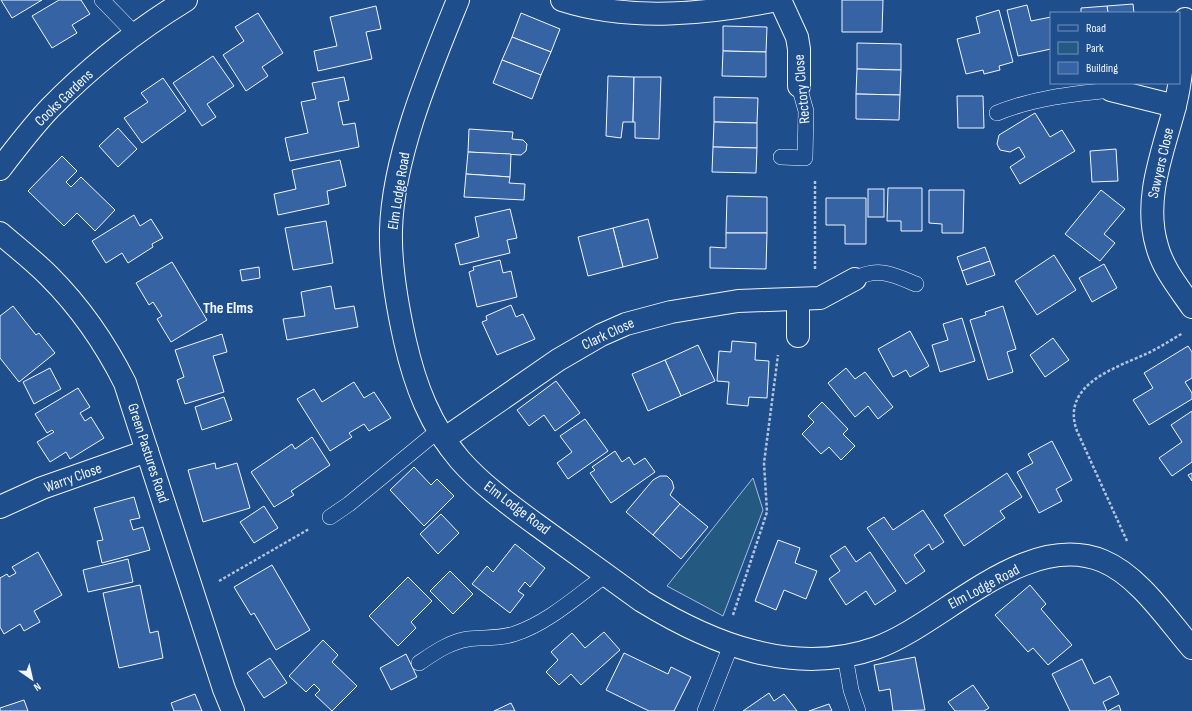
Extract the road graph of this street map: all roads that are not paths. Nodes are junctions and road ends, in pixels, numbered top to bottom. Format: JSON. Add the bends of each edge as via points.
{"nodes":[{"id":1,"x":102,"y":0,"type":"edge"},
{"id":2,"x":186,"y":0,"type":"edge"},
{"id":3,"x":458,"y":0,"type":"edge"},
{"id":4,"x":562,"y":0,"type":"edge"},
{"id":5,"x":779,"y":0,"type":"edge"},
{"id":6,"x":669,"y":6,"type":"edge"},
{"id":7,"x":1185,"y":18,"type":"dead end"},
{"id":8,"x":136,"y":35,"type":"junction"},
{"id":9,"x":1180,"y":78,"type":"edge"},
{"id":10,"x":1179,"y":84,"type":"edge"},
{"id":11,"x":799,"y":86,"type":"joint"},
{"id":12,"x":1111,"y":90,"type":"joint"},
{"id":13,"x":1175,"y":106,"type":"junction"},
{"id":14,"x":997,"y":113,"type":"dead end"},
{"id":15,"x":781,"y":157,"type":"dead end"},
{"id":16,"x":0,"y":169,"type":"edge"},
{"id":17,"x":0,"y":233,"type":"edge"},
{"id":18,"x":856,"y":279,"type":"joint"},
{"id":19,"x":916,"y":284,"type":"dead end"},
{"id":20,"x":806,"y":300,"type":"junction"},
{"id":21,"x":1192,"y":307,"type":"edge"},
{"id":22,"x":798,"y":336,"type":"road end"},
{"id":23,"x":442,"y":435,"type":"junction"},
{"id":24,"x":147,"y":451,"type":"junction"},
{"id":25,"x":0,"y":507,"type":"edge"},
{"id":26,"x":330,"y":517,"type":"road end"},
{"id":27,"x":606,"y":575,"type":"junction"},
{"id":28,"x":727,"y":643,"type":"junction"},
{"id":29,"x":1192,"y":648,"type":"edge"},
{"id":30,"x":845,"y":656,"type":"junction"},
{"id":31,"x":418,"y":663,"type":"dead end"},
{"id":32,"x":233,"y":711,"type":"edge"},
{"id":33,"x":705,"y":711,"type":"edge"},
{"id":34,"x":858,"y":711,"type":"edge"}],
"edges":[{"from":1,"to":8,"type":"lane"},
{"from":2,"to":8,"type":"street","name":"Cooks Gardens"},
{"from":3,"to":23,"type":"street","name":"Elm Lodge Road","via":[[436,54],[407,140],[391,229],[392,265],[401,324],[412,370],[425,406]]},
{"from":4,"to":6,"type":"street","name":"Rectory Close","via":[[611,11]]},
{"from":5,"to":6,"type":"street","name":"Rectory Close","via":[[739,7]]},
{"from":5,"to":11,"type":"street","name":"Rectory Close","via":[[797,38]]},
{"from":7,"to":9,"type":"street","name":"Sawyers Close"},
{"from":8,"to":16,"type":"street","name":"Cooks Gardens","via":[[50,108]]},
{"from":10,"to":13,"type":"street","name":"Sawyers Close"},
{"from":11,"to":15,"type":"lane","name":"Rectory Close","via":[[806,111],[805,158]]},
{"from":12,"to":13,"type":"street"},
{"from":12,"to":14,"type":"lane","via":[[1060,95],[1022,103]]},
{"from":13,"to":21,"type":"street","name":"Sawyers Close","via":[[1154,184],[1152,220],[1157,248],[1167,270]]},
{"from":17,"to":24,"type":"street","name":"Green Pastures Road","via":[[50,277],[107,350],[125,383]]},
{"from":18,"to":19,"type":"lane","name":"Clark Close","via":[[868,273],[879,272]]},
{"from":18,"to":20,"type":"street","name":"Clark Close","via":[[826,296]]},
{"from":20,"to":22,"type":"street"},
{"from":20,"to":23,"type":"street","name":"Clark Close","via":[[738,302],[671,312],[626,324],[558,360]]},
{"from":23,"to":26,"type":"lane"},
{"from":23,"to":27,"type":"street","name":"Elm Lodge Road","via":[[460,459],[486,486]]},
{"from":24,"to":25,"type":"street","name":"Warry Close","via":[[42,488]]},
{"from":24,"to":32,"type":"street","name":"Green Pastures Road"},
{"from":27,"to":28,"type":"street","name":"Elm Lodge Road","via":[[663,614]]},
{"from":27,"to":31,"type":"lane","via":[[559,610],[530,627],[503,637],[469,639],[453,643]]},
{"from":28,"to":30,"type":"street","name":"Elm Lodge Road","via":[[760,655],[782,658],[822,659]]},
{"from":28,"to":33,"type":"lane"},
{"from":29,"to":30,"type":"street","name":"Elm Lodge Road","via":[[1129,578],[1103,561],[1071,555],[1039,560],[998,576],[892,640],[876,648]]},
{"from":30,"to":34,"type":"lane"}]}
